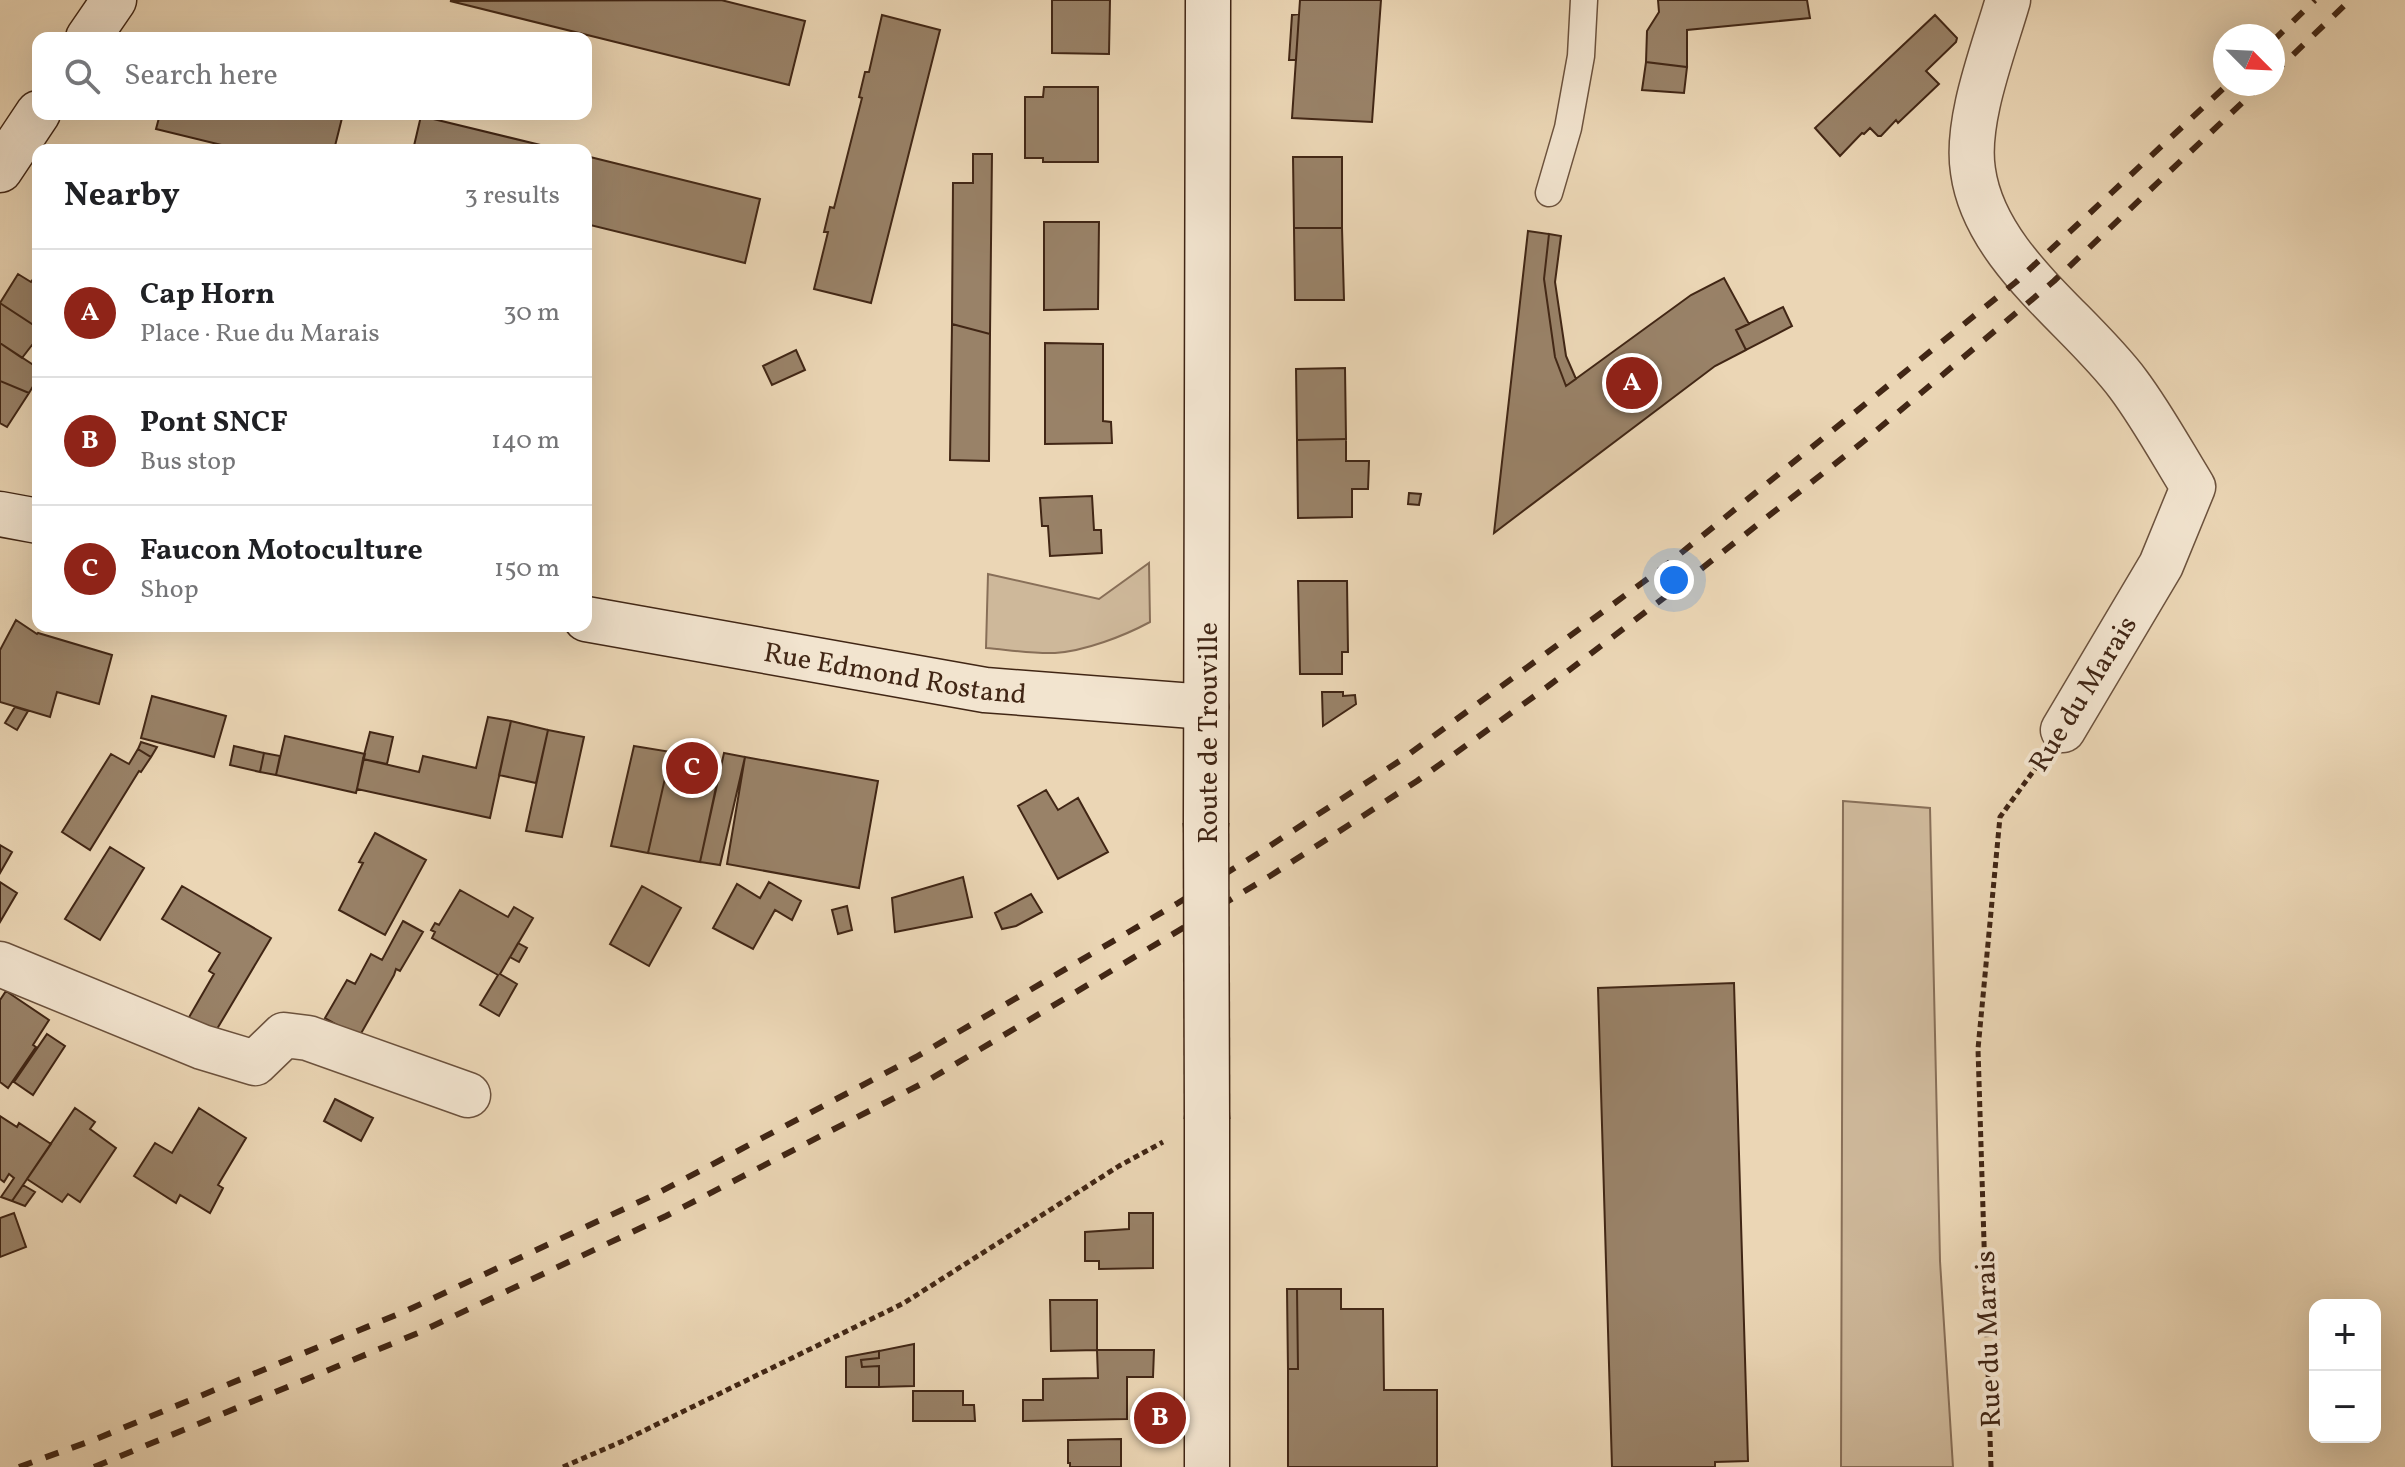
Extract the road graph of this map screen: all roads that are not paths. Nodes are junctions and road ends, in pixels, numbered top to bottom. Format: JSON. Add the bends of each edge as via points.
{"nodes":[{"id":1,"x":114,"y":0,"type":"edge"},
{"id":2,"x":1208,"y":0,"type":"edge"},
{"id":3,"x":1584,"y":0,"type":"edge"},
{"id":4,"x":2008,"y":0,"type":"edge"},
{"id":5,"x":92,"y":32,"type":"edge"},
{"id":6,"x":33,"y":120,"type":"edge"},
{"id":7,"x":0,"y":170,"type":"edge"},
{"id":8,"x":1549,"y":193,"type":"dead end"},
{"id":9,"x":0,"y":514,"type":"edge"},
{"id":10,"x":32,"y":520,"type":"edge"},
{"id":11,"x":592,"y":620,"type":"edge"},
{"id":12,"x":1206,"y":707,"type":"junction"},
{"id":13,"x":2063,"y":730,"type":"road end"},
{"id":14,"x":0,"y":964,"type":"edge"},
{"id":15,"x":468,"y":1095,"type":"dead end"},
{"id":16,"x":1207,"y":1467,"type":"edge"}],
"edges":[{"from":1,"to":5,"type":"main road"},
{"from":2,"to":12,"type":"main road","name":"Route de Trouville"},
{"from":3,"to":8,"type":"lane","via":[[1571,114]]},
{"from":4,"to":13,"type":"main road","name":"Rue du Marais","via":[[1974,134],[1972,169],[1978,196],[2016,261],[2128,384],[2193,487],[2161,565]]},
{"from":6,"to":7,"type":"main road"},
{"from":9,"to":10,"type":"main road"},
{"from":11,"to":12,"type":"main road","name":"Rue Edmond Rostand","via":[[985,690]]},
{"from":12,"to":16,"type":"main road","name":"Route de Trouville","bridge":true},
{"from":14,"to":15,"type":"main road","via":[[202,1047],[255,1063],[284,1035],[308,1038]]}]}
